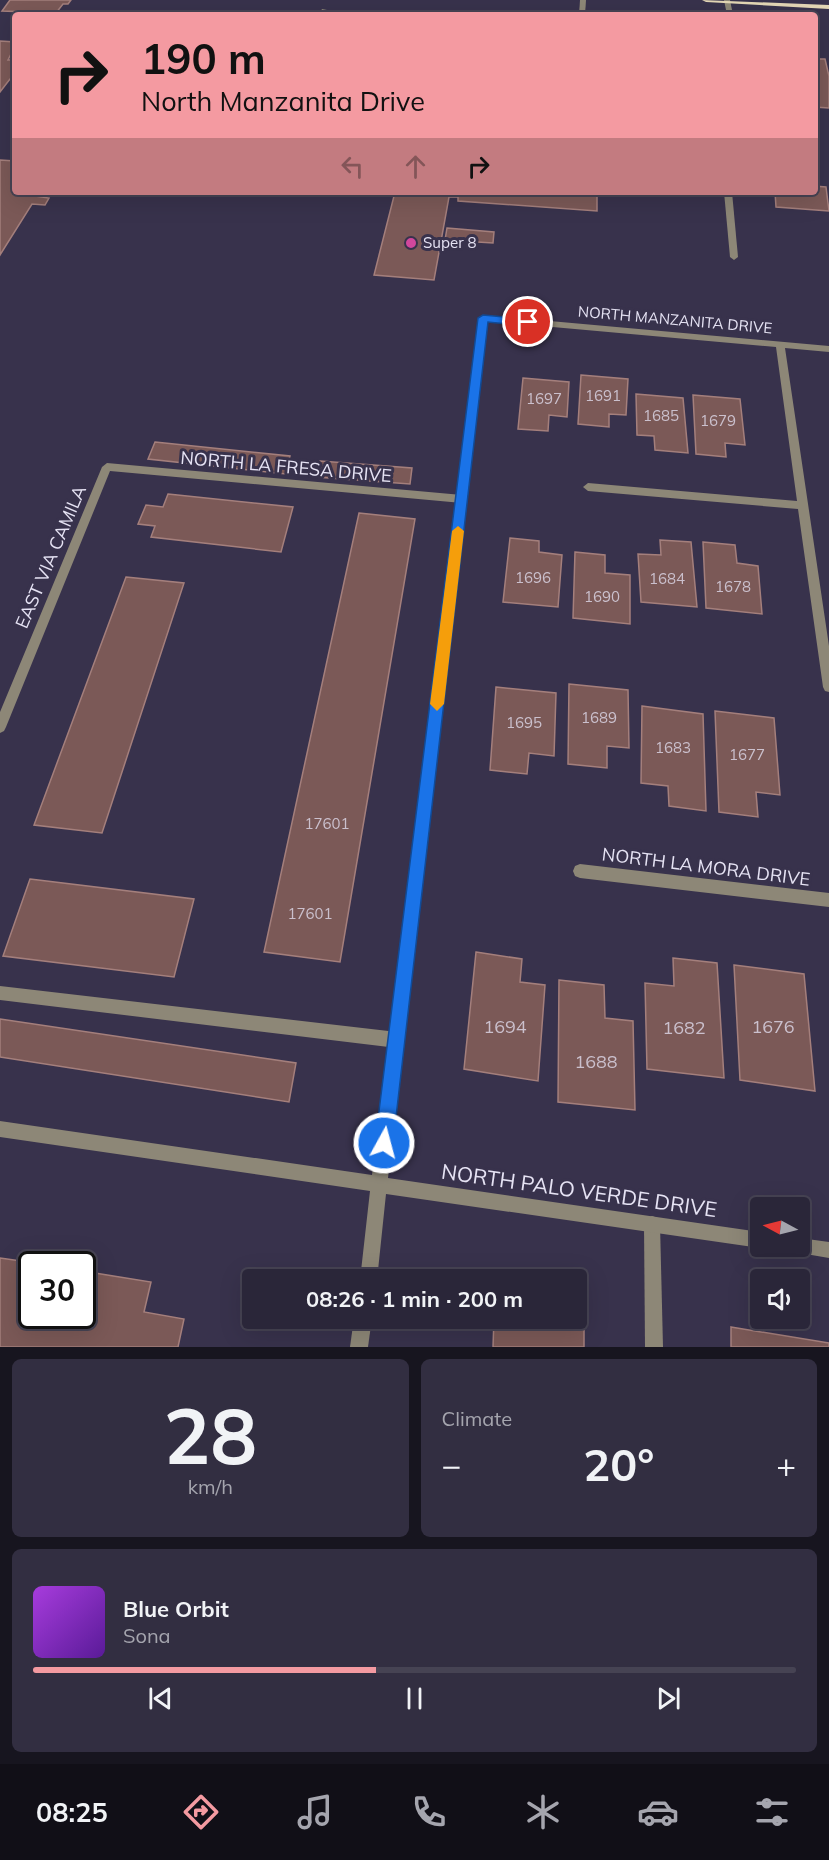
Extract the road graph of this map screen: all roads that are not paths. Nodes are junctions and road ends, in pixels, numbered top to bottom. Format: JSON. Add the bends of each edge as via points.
{"nodes":[{"id":1,"x":706,"y":0,"type":"edge"},
{"id":2,"x":727,"y":1,"type":"edge"},
{"id":3,"x":829,"y":7,"type":"edge"},
{"id":4,"x":728,"y":195,"type":"edge"},
{"id":5,"x":734,"y":257,"type":"dead end"},
{"id":6,"x":780,"y":345,"type":"junction"},
{"id":7,"x":829,"y":349,"type":"edge"},
{"id":8,"x":107,"y":468,"type":"joint"},
{"id":9,"x":588,"y":487,"type":"dead end"},
{"id":10,"x":462,"y":499,"type":"junction"},
{"id":11,"x":802,"y":505,"type":"junction"},
{"id":12,"x":829,"y":687,"type":"edge"},
{"id":13,"x":0,"y":727,"type":"edge"},
{"id":14,"x":580,"y":870,"type":"dead end"},
{"id":15,"x":829,"y":900,"type":"edge"},
{"id":16,"x":0,"y":993,"type":"edge"},
{"id":17,"x":396,"y":1040,"type":"junction"},
{"id":18,"x":0,"y":1129,"type":"edge"},
{"id":19,"x":379,"y":1185,"type":"junction"},
{"id":20,"x":652,"y":1224,"type":"junction"},
{"id":21,"x":750,"y":1239,"type":"edge"},
{"id":22,"x":810,"y":1247,"type":"edge"},
{"id":23,"x":829,"y":1250,"type":"edge"},
{"id":24,"x":369,"y":1269,"type":"edge"},
{"id":25,"x":361,"y":1329,"type":"edge"},
{"id":26,"x":359,"y":1347,"type":"edge"},
{"id":27,"x":654,"y":1347,"type":"edge"}],
"edges":[{"from":1,"to":2,"type":"main road"},
{"from":2,"to":3,"type":"main road"},
{"from":4,"to":5,"type":"street"},
{"from":6,"to":7,"type":"street","name":"NORTH MANZANITA DRIVE"},
{"from":6,"to":10,"type":"street","name":"NORTH MANZANITA DRIVE","via":[[483,318]]},
{"from":6,"to":11,"type":"street"},
{"from":8,"to":10,"type":"street","name":"NORTH LA FRESA DRIVE"},
{"from":8,"to":13,"type":"street","name":"EAST VIA CAMILA"},
{"from":9,"to":11,"type":"street"},
{"from":10,"to":17,"type":"street"},
{"from":11,"to":12,"type":"street"},
{"from":14,"to":15,"type":"street","name":"NORTH LA MORA DRIVE"},
{"from":16,"to":17,"type":"street"},
{"from":17,"to":19,"type":"street"},
{"from":18,"to":19,"type":"street","name":"NORTH PALO VERDE DRIVE"},
{"from":19,"to":20,"type":"street","name":"NORTH PALO VERDE DRIVE"},
{"from":19,"to":24,"type":"street"},
{"from":20,"to":21,"type":"street","name":"NORTH PALO VERDE DRIVE"},
{"from":20,"to":27,"type":"street"},
{"from":22,"to":23,"type":"street"},
{"from":25,"to":26,"type":"street"}]}
